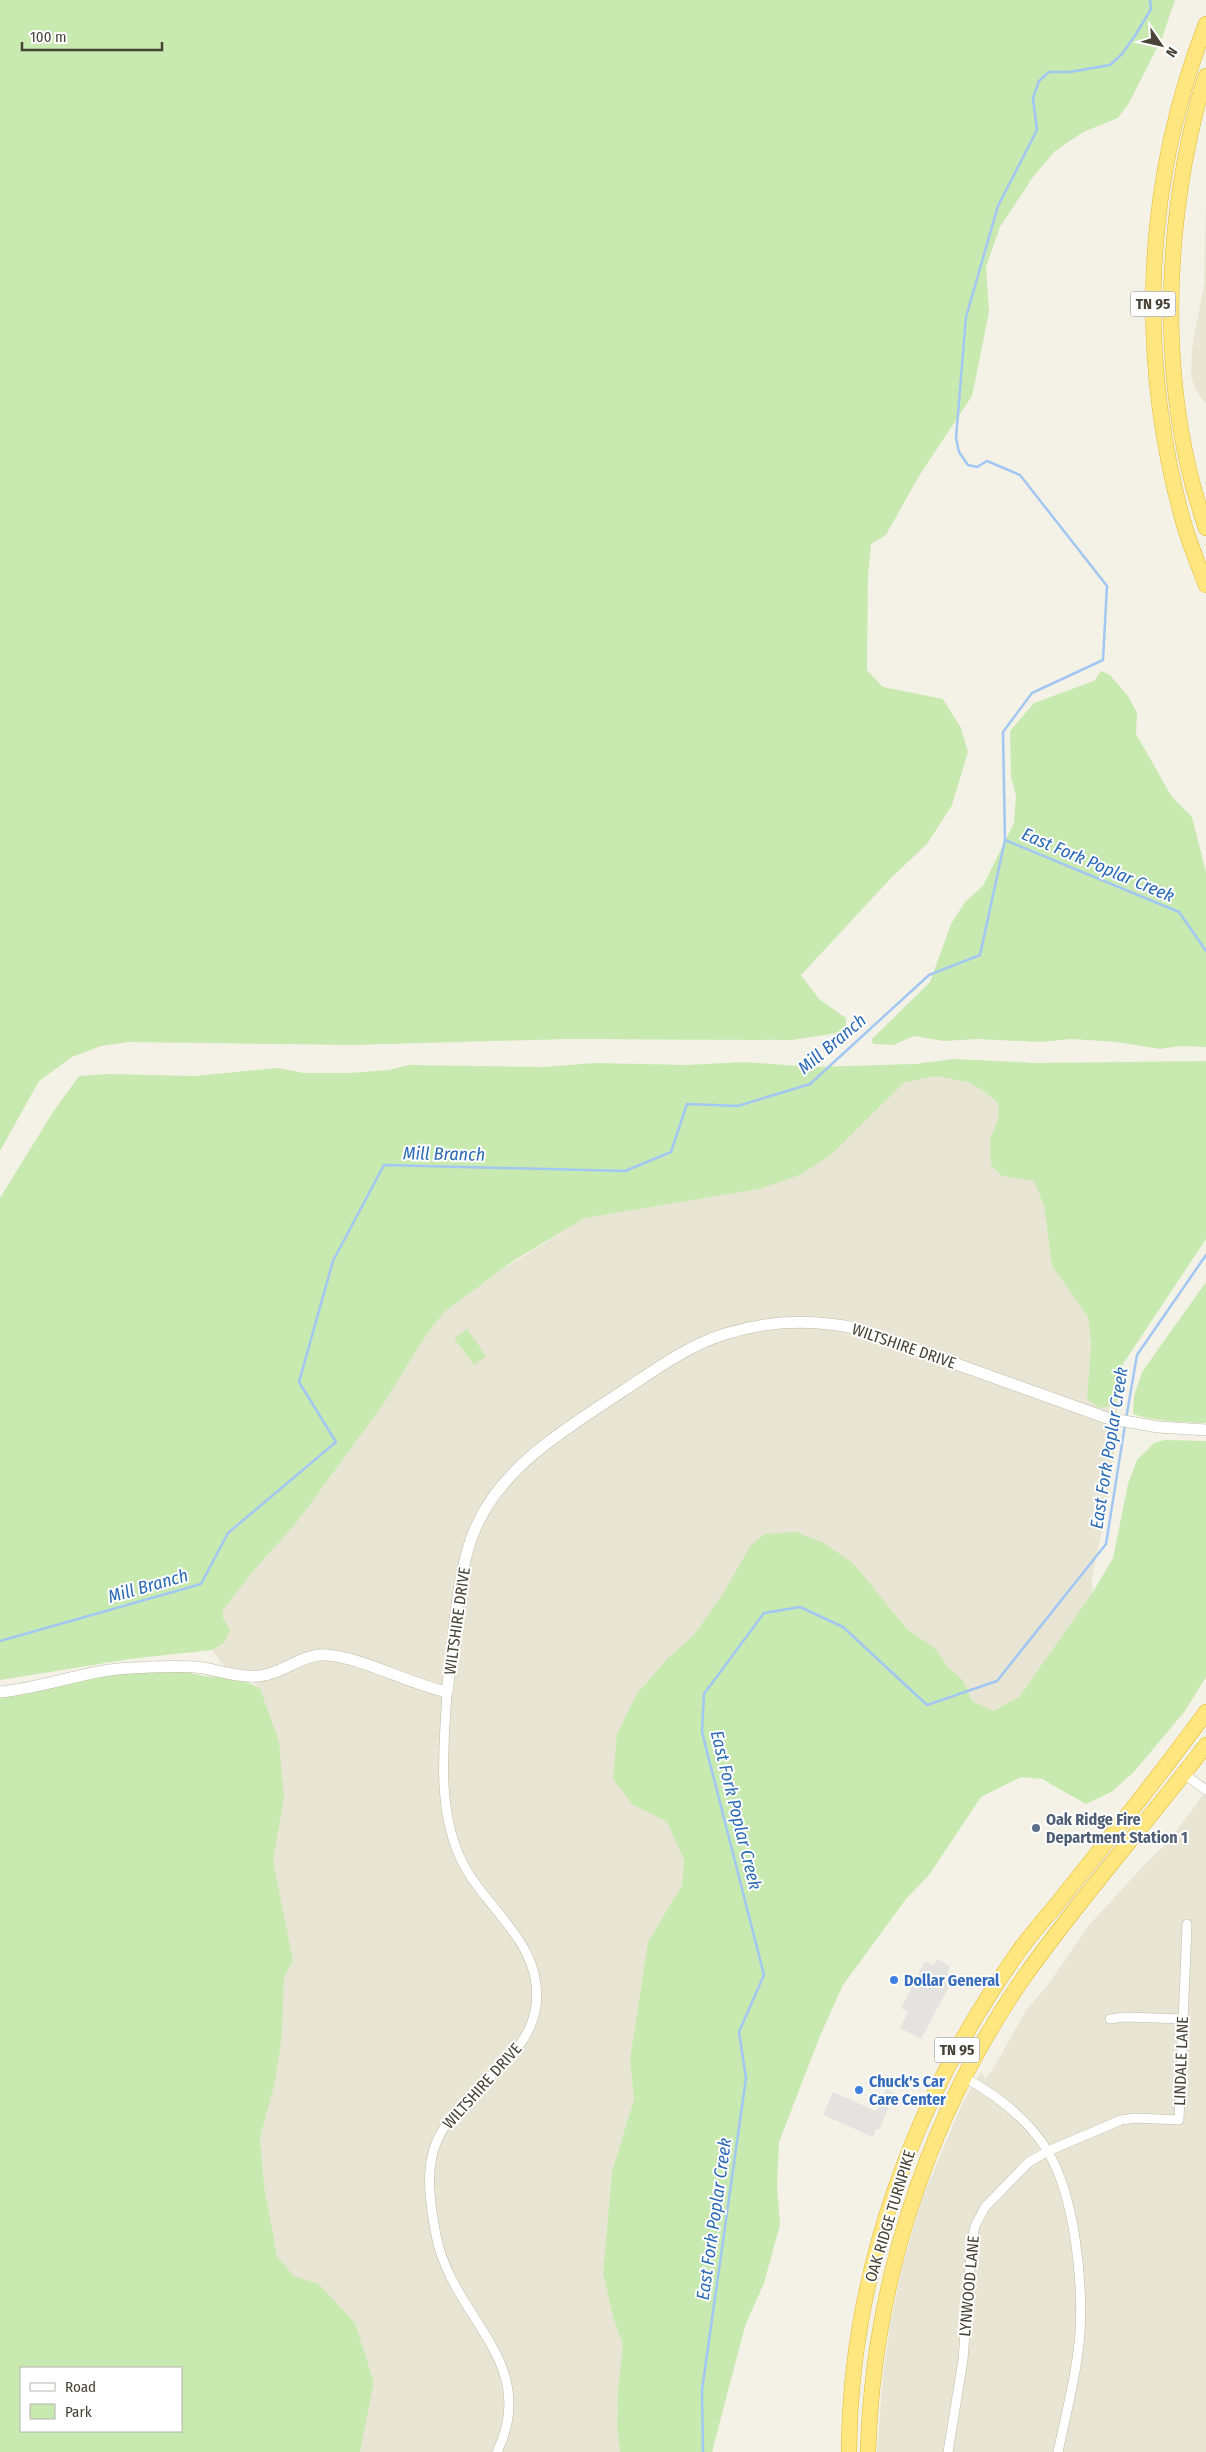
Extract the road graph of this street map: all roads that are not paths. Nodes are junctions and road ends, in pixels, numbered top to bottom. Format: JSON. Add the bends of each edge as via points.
{"nodes":[{"id":1,"x":1206,"y":24,"type":"edge"},
{"id":2,"x":1206,"y":76,"type":"edge"},
{"id":3,"x":1206,"y":528,"type":"edge"},
{"id":4,"x":1206,"y":585,"type":"edge"},
{"id":5,"x":1206,"y":1430,"type":"edge"},
{"id":6,"x":0,"y":1692,"type":"edge"},
{"id":7,"x":447,"y":1692,"type":"junction"},
{"id":8,"x":1206,"y":1712,"type":"edge"},
{"id":9,"x":1206,"y":1746,"type":"edge"},
{"id":10,"x":1169,"y":1762,"type":"junction"},
{"id":11,"x":1184,"y":1774,"type":"junction"},
{"id":12,"x":1206,"y":1790,"type":"edge"},
{"id":13,"x":1092,"y":1859,"type":"junction"},
{"id":14,"x":1107,"y":1871,"type":"junction"},
{"id":15,"x":1187,"y":1924,"type":"dead end"},
{"id":16,"x":1110,"y":2019,"type":"dead end"},
{"id":17,"x":1183,"y":2019,"type":"junction"},
{"id":18,"x":947,"y":2067,"type":"junction"},
{"id":19,"x":964,"y":2077,"type":"junction"},
{"id":20,"x":1048,"y":2151,"type":"junction"},
{"id":21,"x":497,"y":2452,"type":"edge"},
{"id":22,"x":848,"y":2452,"type":"edge"},
{"id":23,"x":868,"y":2452,"type":"edge"},
{"id":24,"x":948,"y":2452,"type":"edge"},
{"id":25,"x":1058,"y":2452,"type":"edge"}],
"edges":[{"from":1,"to":4,"type":"highway","number":"TN 95","via":[[1188,72],[1163,175],[1154,257],[1153,326],[1160,416],[1183,523]]},
{"from":2,"to":3,"type":"highway","number":"TN 95","via":[[1199,95],[1174,230],[1170,304],[1182,427]]},
{"from":5,"to":7,"type":"street","name":"WILTSHIRE DRIVE","via":[[1134,1424],[1083,1411],[875,1333],[838,1324],[772,1323],[725,1333],[649,1373],[562,1432],[525,1462],[495,1496],[477,1525],[466,1556]]},
{"from":6,"to":7,"type":"street","via":[[128,1668],[201,1668],[260,1676],[306,1658],[326,1655]]},
{"from":7,"to":21,"type":"street","name":"WILTSHIRE DRIVE","via":[[444,1777],[445,1805],[452,1838],[480,1890],[531,1959],[536,1985],[536,2008],[524,2039],[510,2058],[445,2123],[433,2148],[430,2165],[430,2192],[442,2260],[498,2356],[509,2388],[509,2421]]},
{"from":8,"to":10,"type":"highway","name":"OAK RIDGE TURNPIKE","number":"TN 95"},
{"from":9,"to":11,"type":"highway","name":"OAK RIDGE TURNPIKE","number":"TN 95"},
{"from":10,"to":11,"type":"highway"},
{"from":10,"to":13,"type":"highway","name":"OAK RIDGE TURNPIKE","number":"TN 95"},
{"from":11,"to":12,"type":"street"},
{"from":11,"to":14,"type":"highway","name":"OAK RIDGE TURNPIKE","number":"TN 95"},
{"from":13,"to":14,"type":"highway"},
{"from":13,"to":18,"type":"highway","name":"OAK RIDGE TURNPIKE","number":"TN 95","via":[[1015,1957]]},
{"from":14,"to":19,"type":"highway","name":"OAK RIDGE TURNPIKE","number":"TN 95","via":[[1022,1981]]},
{"from":15,"to":17,"type":"street","name":"LINDALE LANE"},
{"from":16,"to":17,"type":"street"},
{"from":17,"to":20,"type":"street","name":"LINDALE LANE","via":[[1179,2120],[1121,2120]]},
{"from":18,"to":19,"type":"highway"},
{"from":18,"to":22,"type":"highway","name":"OAK RIDGE TURNPIKE","number":"TN 95","via":[[908,2154],[878,2248],[867,2291],[853,2376]]},
{"from":19,"to":20,"type":"street","via":[[1011,2108]]},
{"from":19,"to":23,"type":"highway","name":"OAK RIDGE TURNPIKE","number":"TN 95","via":[[922,2173],[893,2268],[878,2339]]},
{"from":20,"to":24,"type":"street","name":"LYNWOOD LANE","via":[[1029,2162],[982,2211],[975,2226],[962,2360]]},
{"from":20,"to":25,"type":"street","via":[[1068,2206],[1078,2257],[1080,2290],[1080,2334]]}]}
